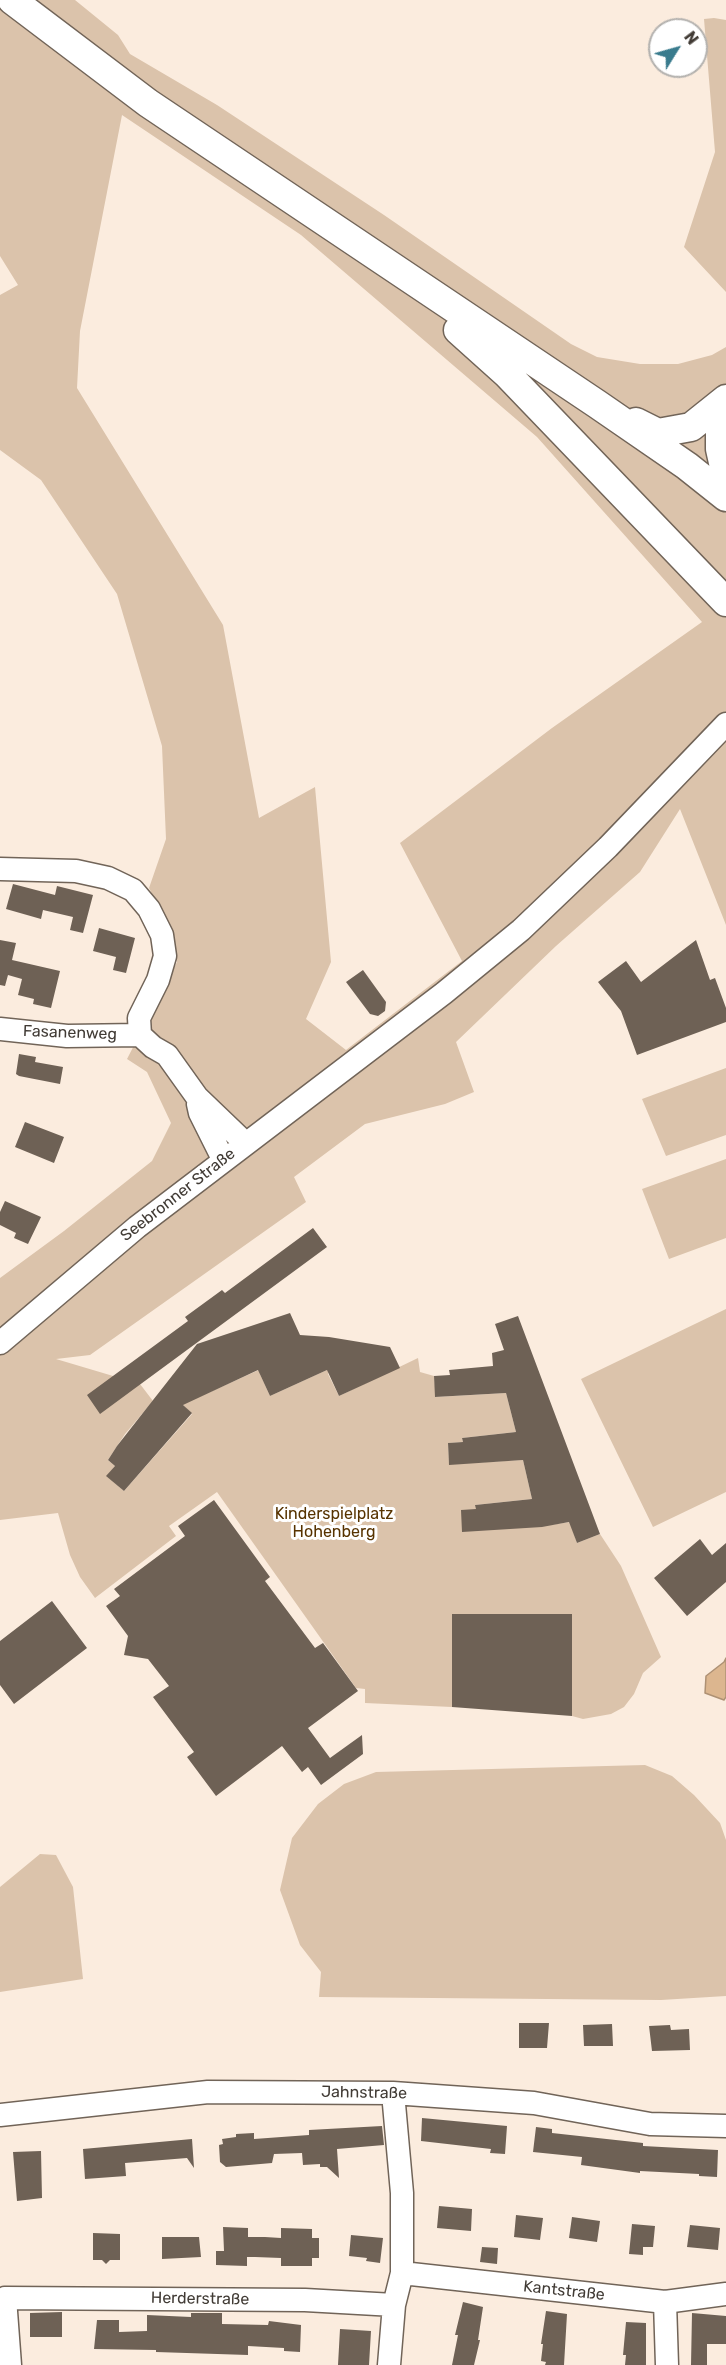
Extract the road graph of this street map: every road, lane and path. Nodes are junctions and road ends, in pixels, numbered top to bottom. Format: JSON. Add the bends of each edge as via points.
{"nodes":[{"id":1,"x":12,"y":0,"type":"edge"},
{"id":2,"x":348,"y":239,"type":"junction"},
{"id":3,"x":726,"y":399,"type":"edge"},
{"id":4,"x":597,"y":404,"type":"junction"},
{"id":5,"x":726,"y":416,"type":"edge"},
{"id":6,"x":691,"y":427,"type":"junction"},
{"id":7,"x":687,"y":466,"type":"junction"},
{"id":8,"x":726,"y":476,"type":"edge"},
{"id":9,"x":726,"y":497,"type":"edge"},
{"id":10,"x":726,"y":602,"type":"edge"},
{"id":11,"x":726,"y":724,"type":"edge"},
{"id":12,"x":0,"y":869,"type":"edge"},
{"id":13,"x":0,"y":1029,"type":"edge"},
{"id":14,"x":140,"y":1035,"type":"junction"},
{"id":15,"x":197,"y":1097,"type":"junction"},
{"id":16,"x":245,"y":1143,"type":"junction"},
{"id":17,"x":223,"y":1159,"type":"junction"},
{"id":18,"x":0,"y":1343,"type":"edge"},
{"id":19,"x":393,"y":2093,"type":"junction"},
{"id":20,"x":0,"y":2115,"type":"edge"},
{"id":21,"x":726,"y":2126,"type":"edge"},
{"id":22,"x":402,"y":2273,"type":"junction"},
{"id":23,"x":726,"y":2295,"type":"edge"},
{"id":24,"x":665,"y":2302,"type":"junction"},
{"id":25,"x":394,"y":2306,"type":"junction"},
{"id":26,"x":10,"y":2365,"type":"edge"},
{"id":27,"x":389,"y":2365,"type":"edge"},
{"id":28,"x":667,"y":2365,"type":"edge"}],
"edges":[{"from":1,"to":2,"type":"main road","via":[[148,103]]},
{"from":2,"to":4,"type":"main road"},
{"from":2,"to":10,"type":"main road","via":[[507,374]]},
{"from":3,"to":6,"type":"main road"},
{"from":4,"to":6,"type":"main road","via":[[658,433]]},
{"from":4,"to":7,"type":"main road"},
{"from":5,"to":8,"type":"main road","via":[[720,432],[720,449]]},
{"from":6,"to":7,"type":"main road","via":[[683,445]]},
{"from":7,"to":9,"type":"main road"},
{"from":11,"to":16,"type":"street","name":"Seebronner Straße","via":[[608,847],[521,930]]},
{"from":12,"to":14,"type":"street","via":[[76,871],[108,878],[133,890],[149,909],[162,935],[165,956],[139,1018]]},
{"from":13,"to":14,"type":"street","name":"Fasanenweg","via":[[67,1036]]},
{"from":14,"to":15,"type":"street","via":[[167,1055]]},
{"from":15,"to":16,"type":"street"},
{"from":15,"to":17,"type":"street","via":[[200,1113]]},
{"from":16,"to":17,"type":"street","name":"Seebronner Straße"},
{"from":17,"to":18,"type":"street","name":"Seebronner Straße"},
{"from":19,"to":20,"type":"street","name":"Jahnstraße","via":[[208,2092]]},
{"from":19,"to":21,"type":"street","name":"Jahnstraße","via":[[534,2103],[650,2124]]},
{"from":19,"to":22,"type":"street","via":[[402,2193]]},
{"from":22,"to":24,"type":"street","name":"Kantstraße"},
{"from":22,"to":25,"type":"street"},
{"from":23,"to":24,"type":"street","name":"Kantstraße"},
{"from":24,"to":28,"type":"street"},
{"from":25,"to":26,"type":"street","name":"Herderstraße","via":[[305,2301],[5,2298]]},
{"from":25,"to":27,"type":"street"}]}
